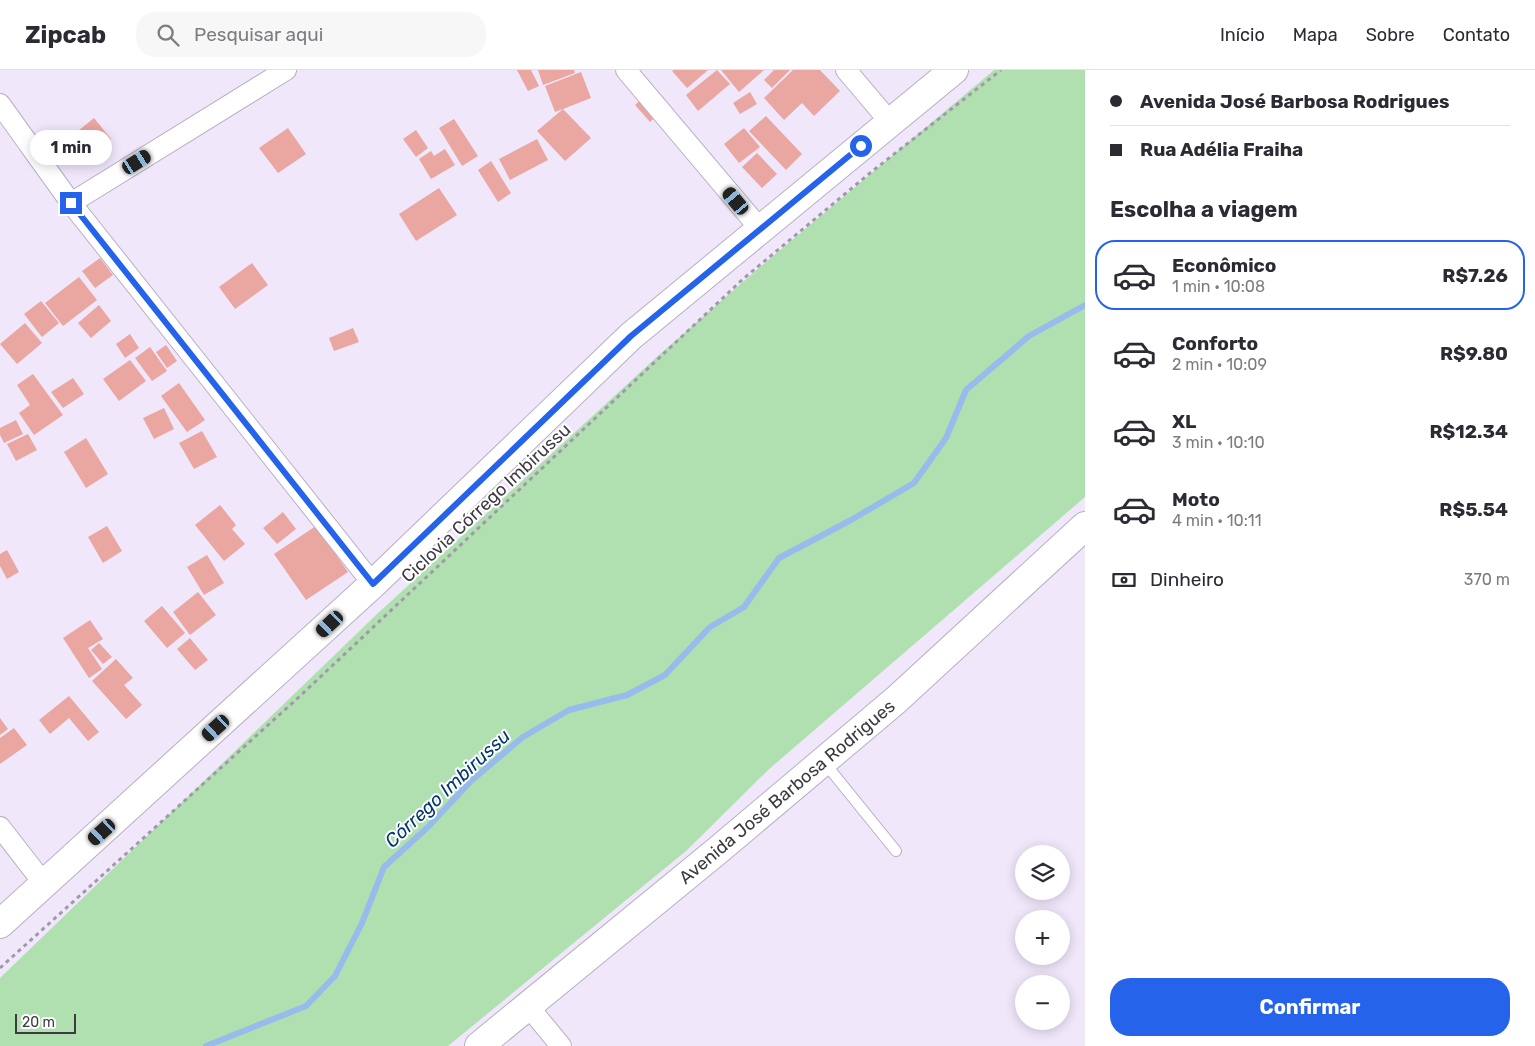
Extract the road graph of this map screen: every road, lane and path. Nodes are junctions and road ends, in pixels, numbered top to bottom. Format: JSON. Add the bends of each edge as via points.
{"nodes":[{"id":1,"x":286,"y":70,"type":"edge"},
{"id":2,"x":626,"y":70,"type":"edge"},
{"id":3,"x":846,"y":70,"type":"edge"},
{"id":4,"x":954,"y":70,"type":"edge"},
{"id":5,"x":1001,"y":70,"type":"edge"},
{"id":6,"x":0,"y":104,"type":"edge"},
{"id":7,"x":890,"y":122,"type":"junction"},
{"id":8,"x":71,"y":203,"type":"junction"},
{"id":9,"x":761,"y":230,"type":"junction"},
{"id":10,"x":1085,"y":526,"type":"edge"},
{"id":11,"x":373,"y":584,"type":"junction"},
{"id":12,"x":823,"y":761,"type":"junction"},
{"id":13,"x":0,"y":827,"type":"edge"},
{"id":14,"x":896,"y":851,"type":"dead end"},
{"id":15,"x":45,"y":885,"type":"junction"},
{"id":16,"x":0,"y":924,"type":"edge"},
{"id":17,"x":0,"y":968,"type":"edge"},
{"id":18,"x":528,"y":1006,"type":"junction"},
{"id":19,"x":479,"y":1046,"type":"edge"},
{"id":20,"x":560,"y":1046,"type":"edge"}],
"edges":[{"from":1,"to":8,"type":"street"},
{"from":2,"to":9,"type":"street"},
{"from":3,"to":7,"type":"street"},
{"from":4,"to":7,"type":"main road"},
{"from":5,"to":17,"type":"path","name":"Ciclovia Córrego Imbirussu","via":[[743,279],[299,697]]},
{"from":6,"to":8,"type":"street"},
{"from":7,"to":9,"type":"main road"},
{"from":8,"to":11,"type":"street"},
{"from":9,"to":11,"type":"main road","via":[[631,336]]},
{"from":10,"to":12,"type":"main road","name":"Avenida José Barbosa Rodrigues","via":[[896,700]]},
{"from":11,"to":15,"type":"main road"},
{"from":12,"to":14,"type":"lane"},
{"from":12,"to":18,"type":"main road","name":"Avenida José Barbosa Rodrigues"},
{"from":13,"to":15,"type":"street"},
{"from":15,"to":16,"type":"main road"},
{"from":18,"to":19,"type":"main road","name":"Avenida José Barbosa Rodrigues"},
{"from":18,"to":20,"type":"street"}]}
